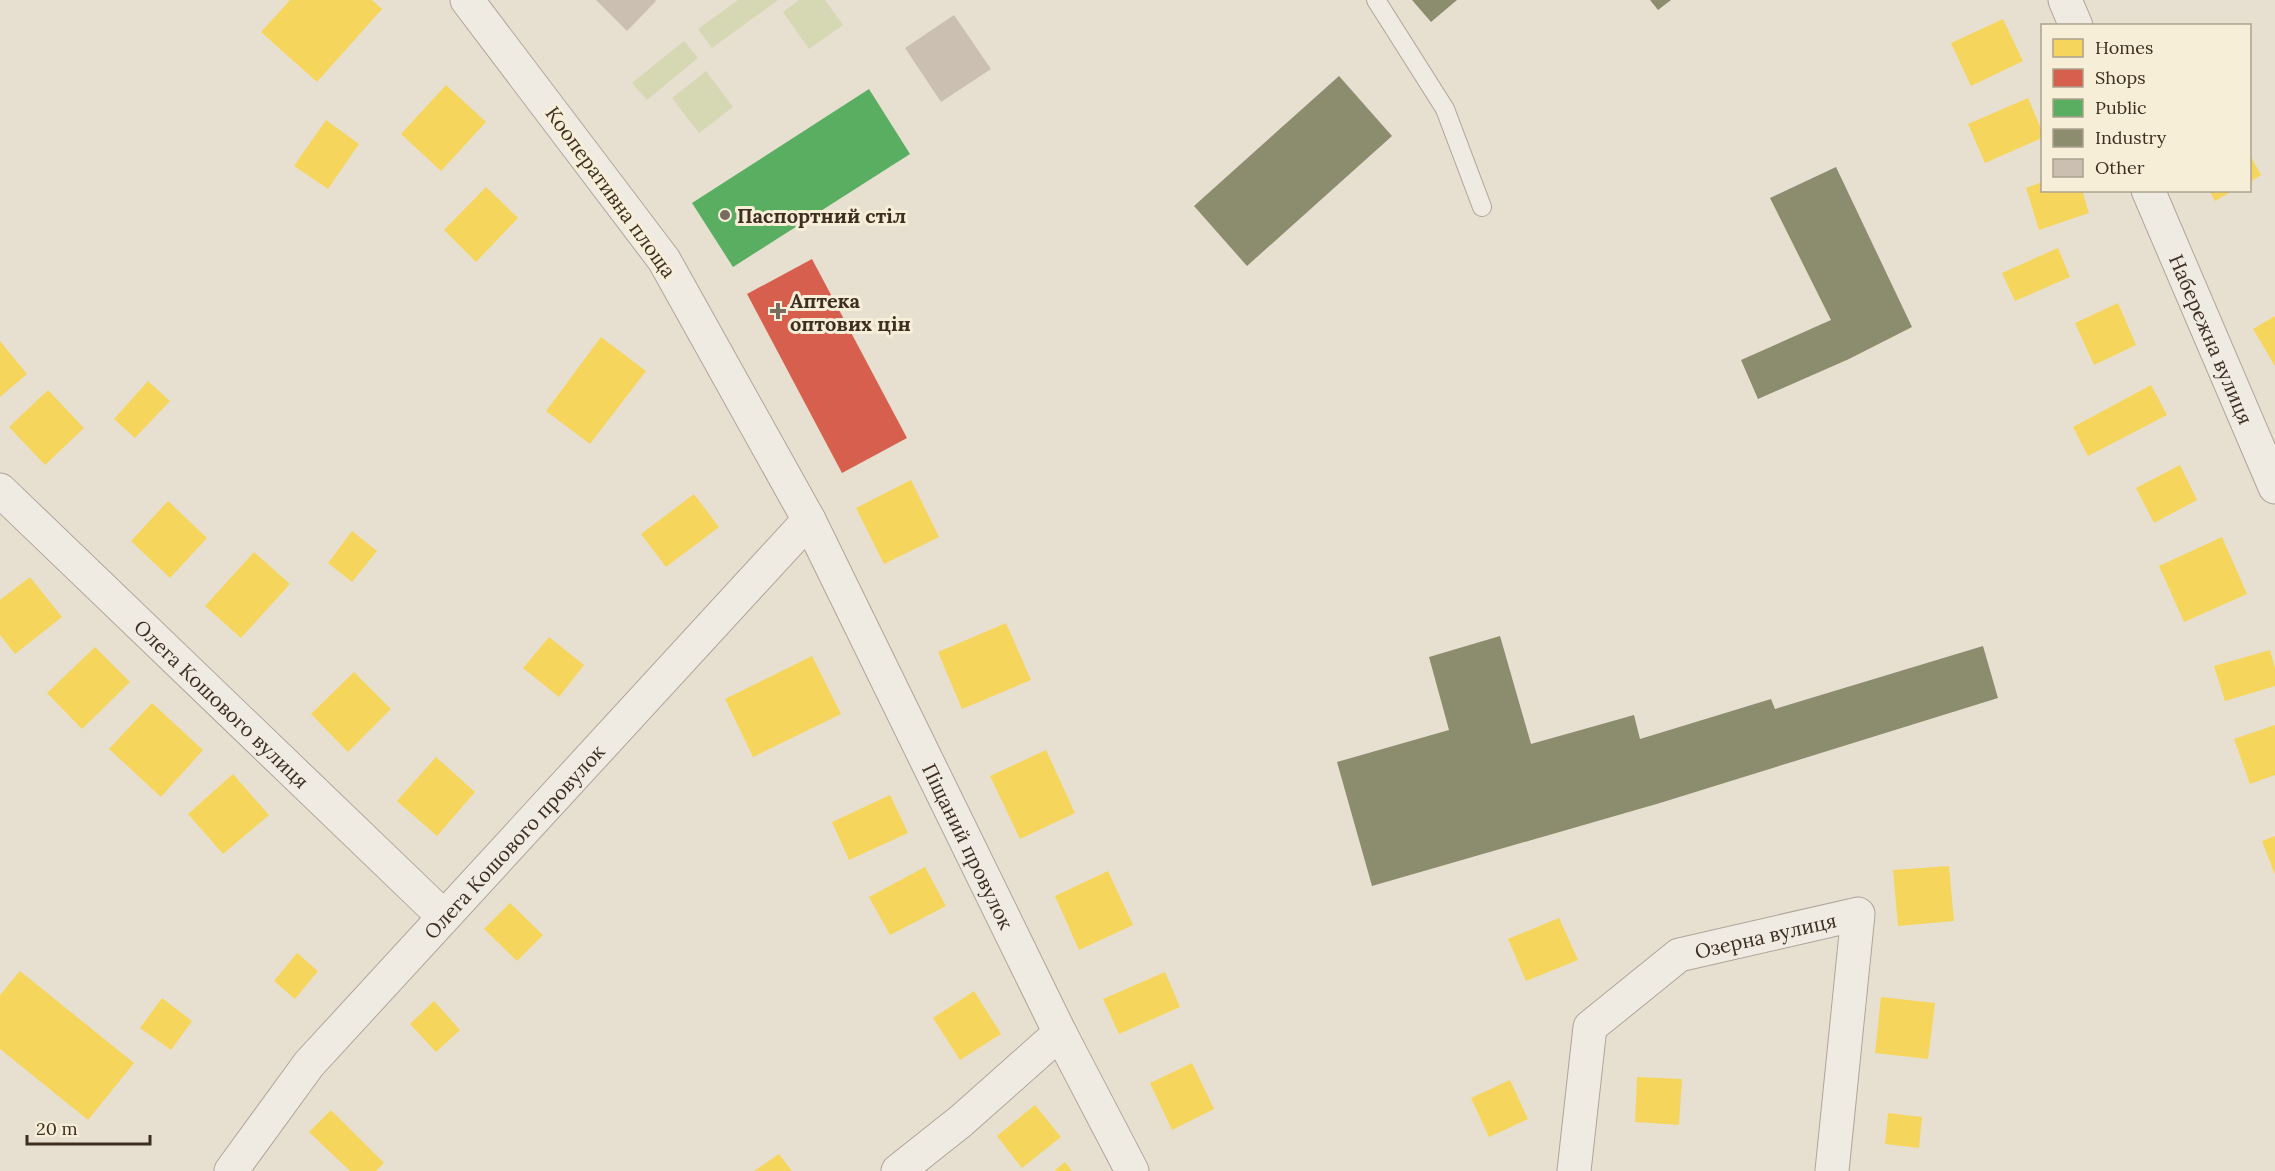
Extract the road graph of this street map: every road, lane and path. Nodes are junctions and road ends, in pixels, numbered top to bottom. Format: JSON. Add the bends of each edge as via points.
{"nodes":[{"id":1,"x":467,"y":0,"type":"edge"},
{"id":2,"x":1376,"y":0,"type":"edge"},
{"id":3,"x":2066,"y":0,"type":"edge"},
{"id":4,"x":2075,"y":24,"type":"edge"},
{"id":5,"x":2149,"y":192,"type":"edge"},
{"id":6,"x":1482,"y":207,"type":"dead end"},
{"id":7,"x":2275,"y":487,"type":"edge"},
{"id":8,"x":0,"y":490,"type":"edge"},
{"id":9,"x":809,"y":520,"type":"junction"},
{"id":10,"x":443,"y":916,"type":"junction"},
{"id":11,"x":1060,"y":1033,"type":"junction"},
{"id":12,"x":231,"y":1171,"type":"edge"},
{"id":13,"x":898,"y":1171,"type":"edge"},
{"id":14,"x":1132,"y":1171,"type":"edge"},
{"id":15,"x":1574,"y":1171,"type":"edge"},
{"id":16,"x":1833,"y":1171,"type":"edge"}],
"edges":[{"from":1,"to":9,"type":"street","name":"Кооперативна площа","via":[[664,260]]},
{"from":2,"to":6,"type":"lane","via":[[1445,109]]},
{"from":3,"to":4,"type":"street"},
{"from":5,"to":7,"type":"street","name":"Набережна вулиця"},
{"from":8,"to":10,"type":"street","name":"Олега Кошового вулиця"},
{"from":9,"to":10,"type":"street","name":"Олега Кошового провулок"},
{"from":9,"to":11,"type":"street","name":"Піщаний провулок"},
{"from":10,"to":12,"type":"street","name":"Олега Кошового провулок","via":[[309,1064]]},
{"from":11,"to":13,"type":"street"},
{"from":11,"to":14,"type":"street","name":"Піщаний провулок"},
{"from":15,"to":16,"type":"street","name":"Озерна вулиця","via":[[1590,1027],[1678,955],[1858,914]]}]}
